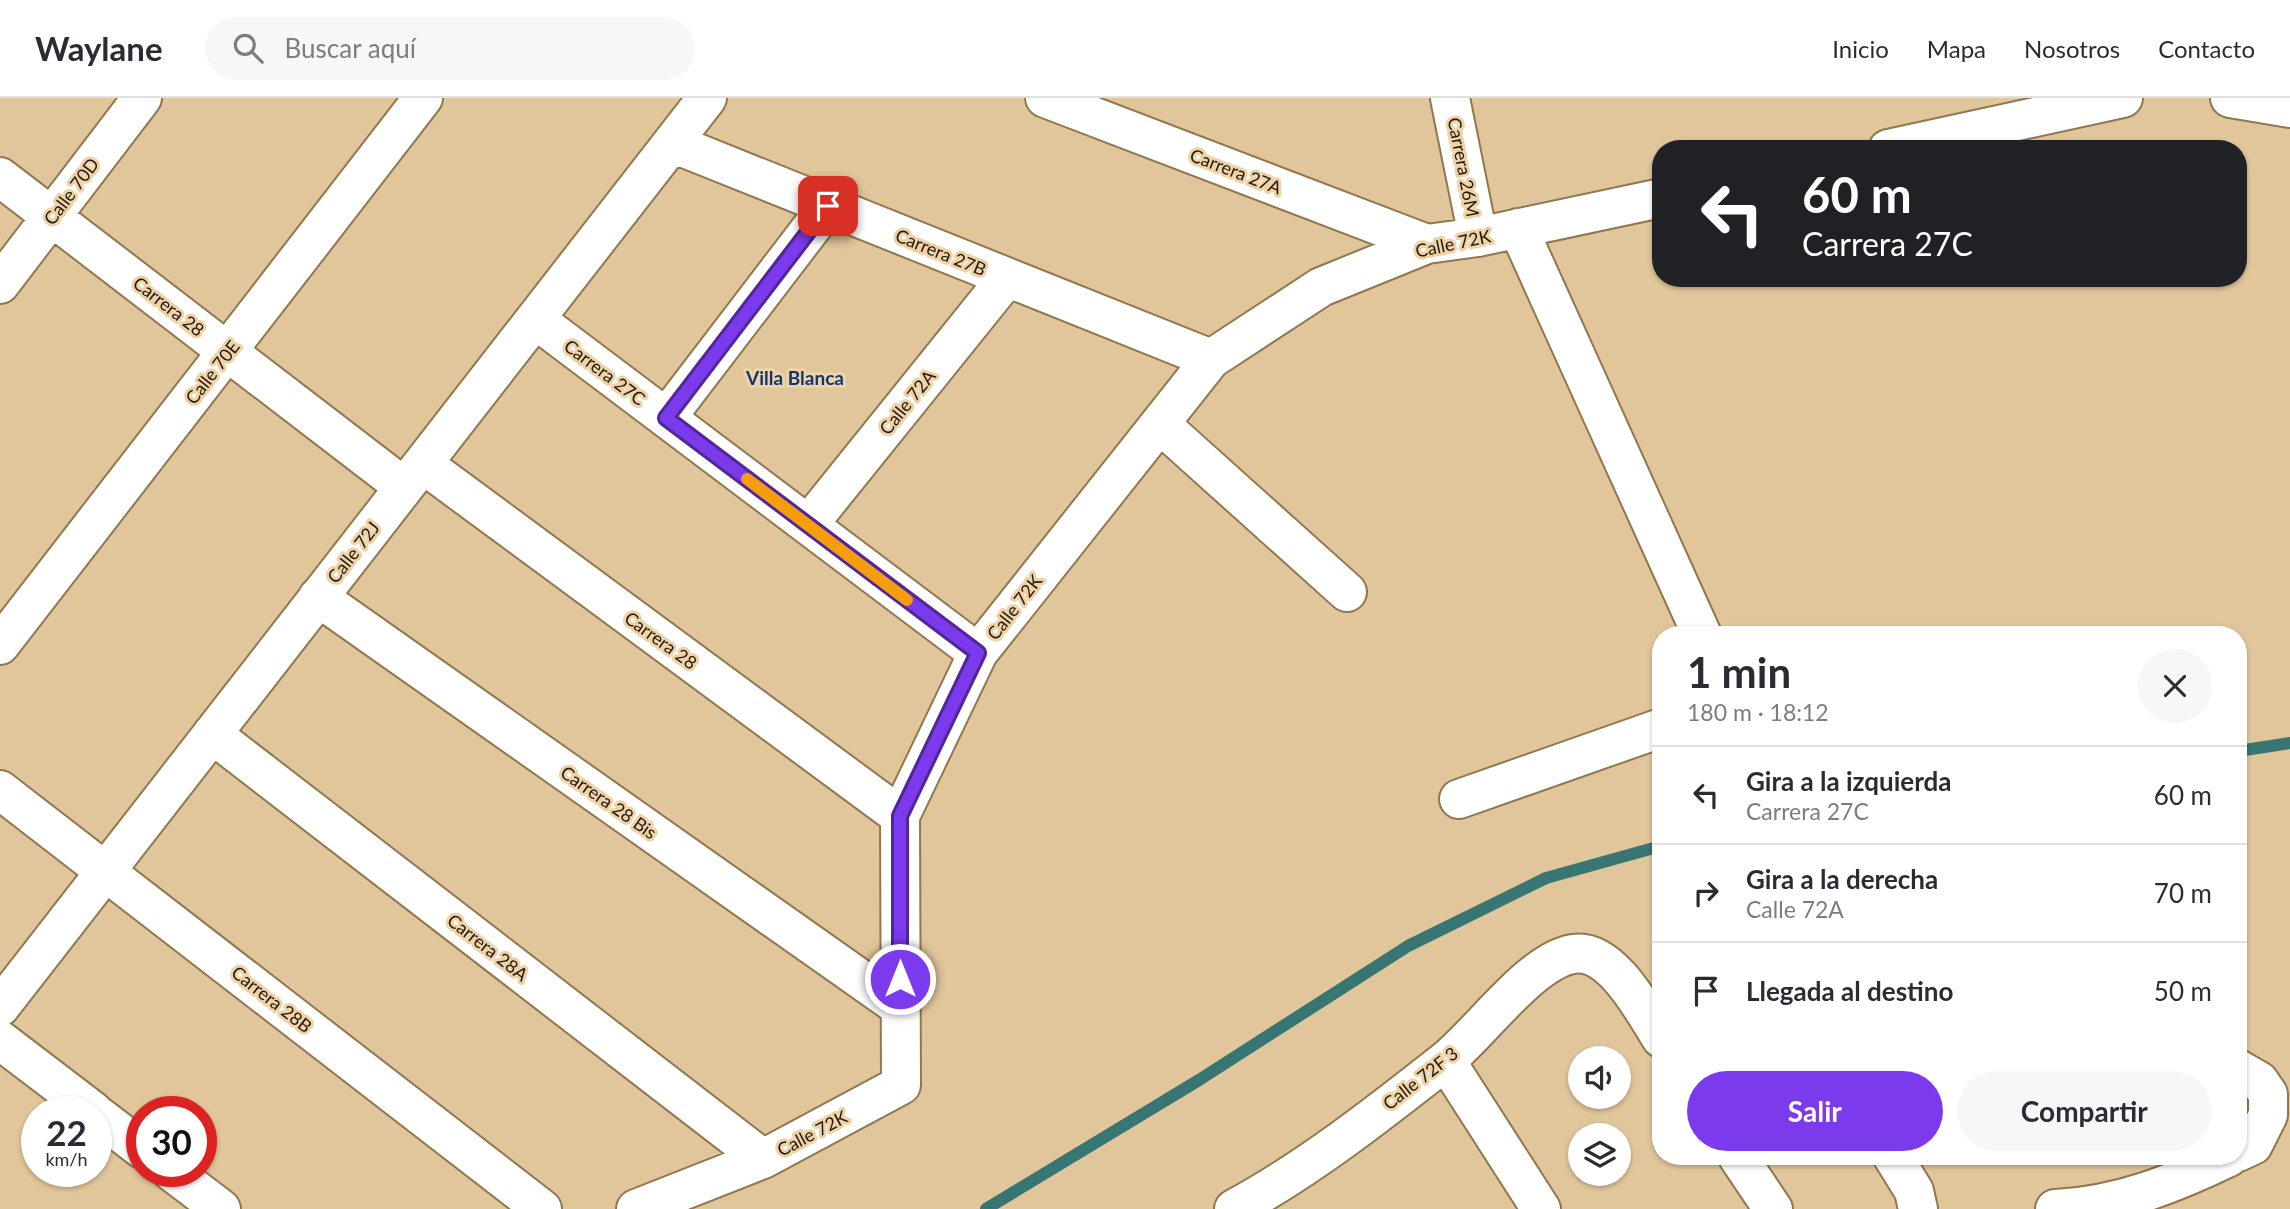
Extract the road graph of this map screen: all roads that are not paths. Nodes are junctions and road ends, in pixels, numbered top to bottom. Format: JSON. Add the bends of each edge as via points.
{"nodes":[{"id":1,"x":142,"y":98,"type":"edge"},
{"id":2,"x":423,"y":98,"type":"edge"},
{"id":3,"x":707,"y":98,"type":"edge"},
{"id":4,"x":1045,"y":98,"type":"edge"},
{"id":5,"x":1450,"y":98,"type":"edge"},
{"id":6,"x":2123,"y":98,"type":"edge"},
{"id":7,"x":2230,"y":98,"type":"edge"},
{"id":8,"x":2290,"y":108,"type":"edge"},
{"id":9,"x":1929,"y":140,"type":"edge"},
{"id":10,"x":672,"y":143,"type":"junction"},
{"id":11,"x":0,"y":177,"type":"edge"},
{"id":12,"x":1652,"y":200,"type":"edge"},
{"id":13,"x":828,"y":206,"type":"junction"},
{"id":14,"x":52,"y":215,"type":"junction"},
{"id":15,"x":1518,"y":229,"type":"junction"},
{"id":16,"x":1478,"y":237,"type":"junction"},
{"id":17,"x":1427,"y":244,"type":"junction"},
{"id":18,"x":1006,"y":279,"type":"junction"},
{"id":19,"x":0,"y":284,"type":"edge"},
{"id":20,"x":535,"y":319,"type":"junction"},
{"id":21,"x":228,"y":351,"type":"junction"},
{"id":22,"x":1211,"y":359,"type":"junction"},
{"id":23,"x":666,"y":418,"type":"junction"},
{"id":24,"x":1160,"y":424,"type":"junction"},
{"id":25,"x":414,"y":475,"type":"junction"},
{"id":26,"x":808,"y":525,"type":"junction"},
{"id":27,"x":1347,"y":592,"type":"dead end"},
{"id":28,"x":318,"y":597,"type":"junction"},
{"id":29,"x":1698,"y":626,"type":"edge"},
{"id":30,"x":0,"y":645,"type":"edge"},
{"id":31,"x":978,"y":653,"type":"junction"},
{"id":32,"x":1652,"y":731,"type":"edge"},
{"id":33,"x":212,"y":734,"type":"junction"},
{"id":34,"x":0,"y":790,"type":"edge"},
{"id":35,"x":1459,"y":799,"type":"dead end"},
{"id":36,"x":900,"y":816,"type":"junction"},
{"id":37,"x":106,"y":870,"type":"junction"},
{"id":38,"x":1648,"y":1004,"type":"edge"},
{"id":39,"x":0,"y":1007,"type":"edge"},
{"id":40,"x":900,"y":1007,"type":"junction"},
{"id":41,"x":0,"y":1040,"type":"edge"},
{"id":42,"x":1446,"y":1061,"type":"junction"},
{"id":43,"x":2247,"y":1074,"type":"edge"},
{"id":44,"x":74,"y":1096,"type":"edge"},
{"id":45,"x":112,"y":1125,"type":"edge"},
{"id":46,"x":126,"y":1136,"type":"edge"},
{"id":47,"x":2247,"y":1148,"type":"edge"},
{"id":48,"x":763,"y":1160,"type":"junction"},
{"id":49,"x":1743,"y":1165,"type":"edge"},
{"id":50,"x":1898,"y":1165,"type":"edge"},
{"id":51,"x":2212,"y":1165,"type":"edge"},
{"id":52,"x":192,"y":1187,"type":"edge"},
{"id":53,"x":1284,"y":1198,"type":"edge"},
{"id":54,"x":221,"y":1209,"type":"edge"},
{"id":55,"x":542,"y":1209,"type":"edge"},
{"id":56,"x":636,"y":1209,"type":"edge"},
{"id":57,"x":1234,"y":1209,"type":"edge"},
{"id":58,"x":1541,"y":1209,"type":"edge"},
{"id":59,"x":1773,"y":1209,"type":"edge"},
{"id":60,"x":1918,"y":1209,"type":"edge"},
{"id":61,"x":2055,"y":1209,"type":"edge"}],
"edges":[{"from":1,"to":14,"type":"street","name":"Calle 70D"},
{"from":2,"to":21,"type":"street","name":"Calle 70E"},
{"from":3,"to":10,"type":"street","name":"Calle 72J"},
{"from":4,"to":17,"type":"street","name":"Carrera 27A"},
{"from":5,"to":16,"type":"street","name":"Carrera 26M"},
{"from":6,"to":9,"type":"street"},
{"from":7,"to":8,"type":"street"},
{"from":10,"to":13,"type":"street","name":"Carrera 27B"},
{"from":10,"to":20,"type":"street","name":"Calle 72J"},
{"from":11,"to":14,"type":"street","name":"Carrera 28"},
{"from":12,"to":15,"type":"street","name":"Calle 72K"},
{"from":13,"to":18,"type":"street","name":"Carrera 27B"},
{"from":13,"to":23,"type":"street"},
{"from":14,"to":19,"type":"street","name":"Calle 70D"},
{"from":14,"to":21,"type":"street","name":"Carrera 28"},
{"from":15,"to":16,"type":"street","name":"Calle 72K"},
{"from":15,"to":29,"type":"street"},
{"from":16,"to":17,"type":"street","name":"Calle 72K"},
{"from":17,"to":22,"type":"street","name":"Calle 72K","via":[[1321,287]]},
{"from":18,"to":22,"type":"street","name":"Carrera 27B"},
{"from":18,"to":26,"type":"street","name":"Calle 72A"},
{"from":20,"to":23,"type":"street","name":"Carrera 27C"},
{"from":20,"to":25,"type":"street","name":"Calle 72J"},
{"from":21,"to":25,"type":"street","name":"Carrera 28"},
{"from":21,"to":30,"type":"street","name":"Calle 70E"},
{"from":22,"to":24,"type":"street","name":"Calle 72K"},
{"from":23,"to":26,"type":"street","name":"Carrera 27C"},
{"from":24,"to":27,"type":"street"},
{"from":24,"to":31,"type":"street","name":"Calle 72K"},
{"from":25,"to":28,"type":"street","name":"Calle 72J"},
{"from":25,"to":36,"type":"street","name":"Carrera 28"},
{"from":26,"to":31,"type":"street","name":"Carrera 27C"},
{"from":28,"to":33,"type":"street","name":"Calle 72J"},
{"from":28,"to":40,"type":"street","name":"Carrera 28 Bis"},
{"from":31,"to":36,"type":"street","name":"Calle 72K"},
{"from":32,"to":35,"type":"street"},
{"from":33,"to":37,"type":"street","name":"Calle 72J"},
{"from":33,"to":48,"type":"street","name":"Carrera 28A"},
{"from":34,"to":37,"type":"street","name":"Carrera 28B"},
{"from":36,"to":40,"type":"street","name":"Calle 72K"},
{"from":37,"to":39,"type":"street","name":"Calle 72J"},
{"from":37,"to":55,"type":"street","name":"Carrera 28B"},
{"from":38,"to":42,"type":"street","name":"Calle 72F 3","via":[[1602,958],[1574,954],[1540,969]]},
{"from":40,"to":48,"type":"street","name":"Calle 72K","via":[[901,1085]]},
{"from":41,"to":44,"type":"street"},
{"from":42,"to":53,"type":"street","name":"Calle 72F 3"},
{"from":42,"to":58,"type":"street"},
{"from":43,"to":47,"type":"street","via":[[2269,1094],[2268,1115],[2253,1145]]},
{"from":45,"to":46,"type":"street"},
{"from":48,"to":56,"type":"street","name":"Calle 72K"},
{"from":49,"to":59,"type":"street"},
{"from":50,"to":60,"type":"street","via":[[1914,1191]]},
{"from":51,"to":61,"type":"street","via":[[2170,1185],[2089,1207]]},
{"from":52,"to":54,"type":"street"},
{"from":53,"to":57,"type":"street","name":"Calle 72F 3"}]}
